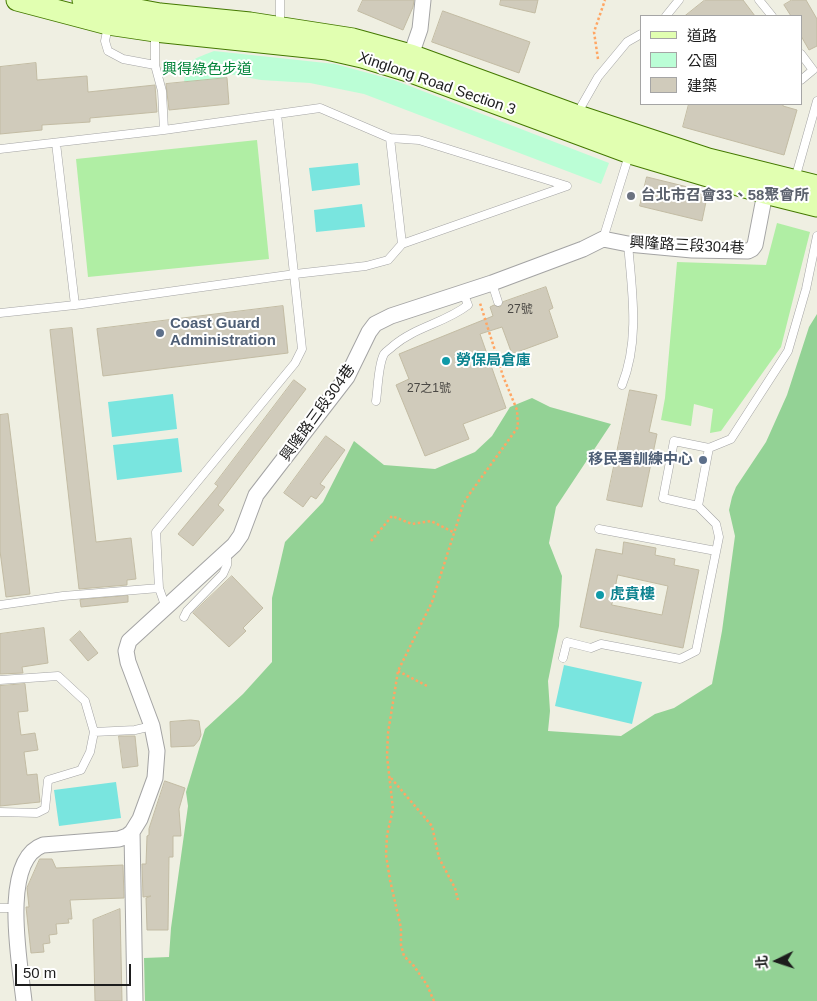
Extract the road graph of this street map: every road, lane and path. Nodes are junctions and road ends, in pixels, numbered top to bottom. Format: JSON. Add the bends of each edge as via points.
{"nodes":[{"id":1,"x":17,"y":0,"type":"edge"},
{"id":2,"x":83,"y":0,"type":"edge"},
{"id":3,"x":280,"y":0,"type":"edge"},
{"id":4,"x":423,"y":0,"type":"edge"},
{"id":5,"x":605,"y":0,"type":"edge"},
{"id":6,"x":679,"y":0,"type":"edge"},
{"id":7,"x":760,"y":0,"type":"edge"},
{"id":8,"x":111,"y":10,"type":"edge"},
{"id":9,"x":667,"y":15,"type":"edge"},
{"id":10,"x":771,"y":15,"type":"edge"},
{"id":11,"x":280,"y":27,"type":"junction"},
{"id":12,"x":155,"y":31,"type":"junction"},
{"id":13,"x":640,"y":35,"type":"edge"},
{"id":14,"x":411,"y":54,"type":"junction"},
{"id":15,"x":802,"y":55,"type":"edge"},
{"id":16,"x":155,"y":65,"type":"junction"},
{"id":17,"x":815,"y":71,"type":"edge"},
{"id":18,"x":598,"y":77,"type":"junction"},
{"id":19,"x":802,"y":79,"type":"edge"},
{"id":20,"x":817,"y":101,"type":"edge"},
{"id":21,"x":277,"y":114,"type":"junction"},
{"id":22,"x":576,"y":125,"type":"junction"},
{"id":23,"x":164,"y":130,"type":"junction"},
{"id":24,"x":390,"y":138,"type":"junction"},
{"id":25,"x":56,"y":143,"type":"junction"},
{"id":26,"x":0,"y":149,"type":"edge"},
{"id":27,"x":630,"y":154,"type":"junction"},
{"id":28,"x":795,"y":181,"type":"junction"},
{"id":29,"x":817,"y":186,"type":"edge"},
{"id":30,"x":765,"y":193,"type":"junction"},
{"id":31,"x":817,"y":206,"type":"edge"},
{"id":32,"x":817,"y":236,"type":"edge"},
{"id":33,"x":603,"y":239,"type":"junction"},
{"id":34,"x":402,"y":244,"type":"junction"},
{"id":35,"x":628,"y":244,"type":"junction"},
{"id":36,"x":295,"y":274,"type":"junction"},
{"id":37,"x":492,"y":283,"type":"junction"},
{"id":38,"x":463,"y":292,"type":"junction"},
{"id":39,"x":498,"y":302,"type":"dead end"},
{"id":40,"x":481,"y":304,"type":"dead end"},
{"id":41,"x":75,"y":305,"type":"junction"},
{"id":42,"x":0,"y":313,"type":"edge"},
{"id":43,"x":622,"y":385,"type":"dead end"},
{"id":44,"x":376,"y":401,"type":"dead end"},
{"id":45,"x":709,"y":448,"type":"junction"},
{"id":46,"x":698,"y":506,"type":"junction"},
{"id":47,"x":599,"y":529,"type":"dead end"},
{"id":48,"x":453,"y":532,"type":"junction"},
{"id":49,"x":371,"y":541,"type":"dead end"},
{"id":50,"x":716,"y":551,"type":"junction"},
{"id":51,"x":227,"y":553,"type":"junction"},
{"id":52,"x":159,"y":588,"type":"junction"},
{"id":53,"x":0,"y":605,"type":"edge"},
{"id":54,"x":166,"y":608,"type":"junction"},
{"id":55,"x":184,"y":618,"type":"dead end"},
{"id":56,"x":563,"y":658,"type":"dead end"},
{"id":57,"x":398,"y":671,"type":"junction"},
{"id":58,"x":0,"y":680,"type":"edge"},
{"id":59,"x":429,"y":687,"type":"dead end"},
{"id":60,"x":152,"y":726,"type":"junction"},
{"id":61,"x":94,"y":732,"type":"junction"},
{"id":62,"x":390,"y":777,"type":"junction"},
{"id":63,"x":0,"y":812,"type":"edge"},
{"id":64,"x":132,"y":832,"type":"junction"},
{"id":65,"x":458,"y":900,"type":"dead end"},
{"id":66,"x":7,"y":908,"type":"edge"},
{"id":67,"x":24,"y":1001,"type":"edge"},
{"id":68,"x":135,"y":1001,"type":"edge"},
{"id":69,"x":434,"y":1001,"type":"edge"}],
"edges":[{"from":1,"to":8,"type":"main road","name":"Xinglong Road Section 3"},
{"from":2,"to":8,"type":"main road","name":"Xinglong Road Section 3"},
{"from":3,"to":11,"type":"lane"},
{"from":4,"to":14,"type":"street","via":[[420,29]]},
{"from":5,"to":18,"type":"path","via":[[594,32]]},
{"from":6,"to":9,"type":"lane"},
{"from":7,"to":10,"type":"lane"},
{"from":8,"to":11,"type":"main road","name":"Xinglong Road Section 3"},
{"from":8,"to":12,"type":"main road","name":"Xinglong Road Section 3"},
{"from":8,"to":16,"type":"lane","via":[[105,41],[108,51],[123,59]]},
{"from":11,"to":14,"type":"main road","name":"Xinglong Road Section 3","via":[[339,36]]},
{"from":12,"to":16,"type":"lane"},
{"from":12,"to":22,"type":"main road","name":"Xinglong Road Section 3","via":[[327,49],[362,56]]},
{"from":13,"to":18,"type":"lane","via":[[627,42]]},
{"from":14,"to":22,"type":"main road","name":"Xinglong Road Section 3"},
{"from":15,"to":17,"type":"lane"},
{"from":16,"to":23,"type":"lane","via":[[162,91]]},
{"from":17,"to":19,"type":"lane"},
{"from":18,"to":22,"type":"lane","via":[[582,105]]},
{"from":20,"to":28,"type":"lane"},
{"from":21,"to":23,"type":"lane"},
{"from":21,"to":24,"type":"lane","via":[[320,108]]},
{"from":21,"to":36,"type":"lane"},
{"from":22,"to":27,"type":"main road","name":"Xinglong Road Section 3"},
{"from":22,"to":28,"type":"main road","name":"Xinglong Road Section 3"},
{"from":23,"to":25,"type":"lane"},
{"from":24,"to":34,"type":"lane"},
{"from":24,"to":34,"type":"lane","via":[[419,140],[567,186]]},
{"from":25,"to":26,"type":"lane"},
{"from":25,"to":41,"type":"lane"},
{"from":27,"to":30,"type":"main road","name":"Xinglong Road Section 3"},
{"from":27,"to":33,"type":"lane"},
{"from":28,"to":29,"type":"main road","name":"Xinglong Road Section 3"},
{"from":28,"to":30,"type":"street"},
{"from":30,"to":31,"type":"main road","name":"Xinglong Road Section 3"},
{"from":30,"to":35,"type":"street","name":"興隆路三段304巷","via":[[755,245],[748,251]]},
{"from":32,"to":45,"type":"lane","via":[[788,351],[731,440]]},
{"from":33,"to":35,"type":"street","name":"興隆路三段304巷"},
{"from":33,"to":37,"type":"street","name":"興隆路三段304巷"},
{"from":34,"to":36,"type":"lane","via":[[388,260],[366,266]]},
{"from":35,"to":43,"type":"lane","via":[[633,332],[628,369]]},
{"from":36,"to":41,"type":"lane"},
{"from":36,"to":52,"type":"lane","via":[[302,349],[295,363],[156,532]]},
{"from":37,"to":38,"type":"street","name":"興隆路三段304巷"},
{"from":37,"to":39,"type":"lane"},
{"from":38,"to":44,"type":"lane","via":[[468,306],[401,339],[384,354]]},
{"from":38,"to":51,"type":"street","name":"興隆路三段304巷","via":[[376,324],[347,377],[256,495],[241,534]]},
{"from":40,"to":48,"type":"path","via":[[517,410],[518,427],[468,496]]},
{"from":41,"to":42,"type":"lane"},
{"from":45,"to":46,"type":"lane"},
{"from":45,"to":46,"type":"lane","via":[[674,441],[663,498]]},
{"from":46,"to":50,"type":"lane","via":[[716,524],[719,537]]},
{"from":47,"to":50,"type":"lane"},
{"from":48,"to":49,"type":"path","via":[[431,521],[412,524],[392,516]]},
{"from":48,"to":57,"type":"path","via":[[432,602]]},
{"from":50,"to":56,"type":"lane","via":[[696,651],[680,659],[601,644],[591,648],[567,642]]},
{"from":51,"to":54,"type":"street","name":"興隆路三段304巷"},
{"from":51,"to":55,"type":"lane","via":[[223,574]]},
{"from":52,"to":53,"type":"lane"},
{"from":52,"to":54,"type":"lane"},
{"from":54,"to":60,"type":"street","name":"興隆路三段304巷","via":[[129,641],[126,651]]},
{"from":57,"to":59,"type":"path"},
{"from":57,"to":62,"type":"path","via":[[388,733]]},
{"from":58,"to":61,"type":"lane","via":[[58,676],[84,701]]},
{"from":60,"to":61,"type":"lane"},
{"from":60,"to":64,"type":"street","name":"興隆路三段304巷","via":[[157,751],[154,778],[140,819]]},
{"from":61,"to":63,"type":"lane","via":[[90,752],[81,770],[48,780],[45,809],[37,813]]},
{"from":62,"to":65,"type":"path","via":[[432,826],[439,858]]},
{"from":62,"to":69,"type":"path","via":[[393,808],[386,854],[401,928],[401,945],[404,956],[427,985]]},
{"from":64,"to":66,"type":"street","via":[[119,840],[35,847],[24,860]]},
{"from":64,"to":68,"type":"street","name":"興隆路三段304巷"},
{"from":66,"to":67,"type":"street"}]}
